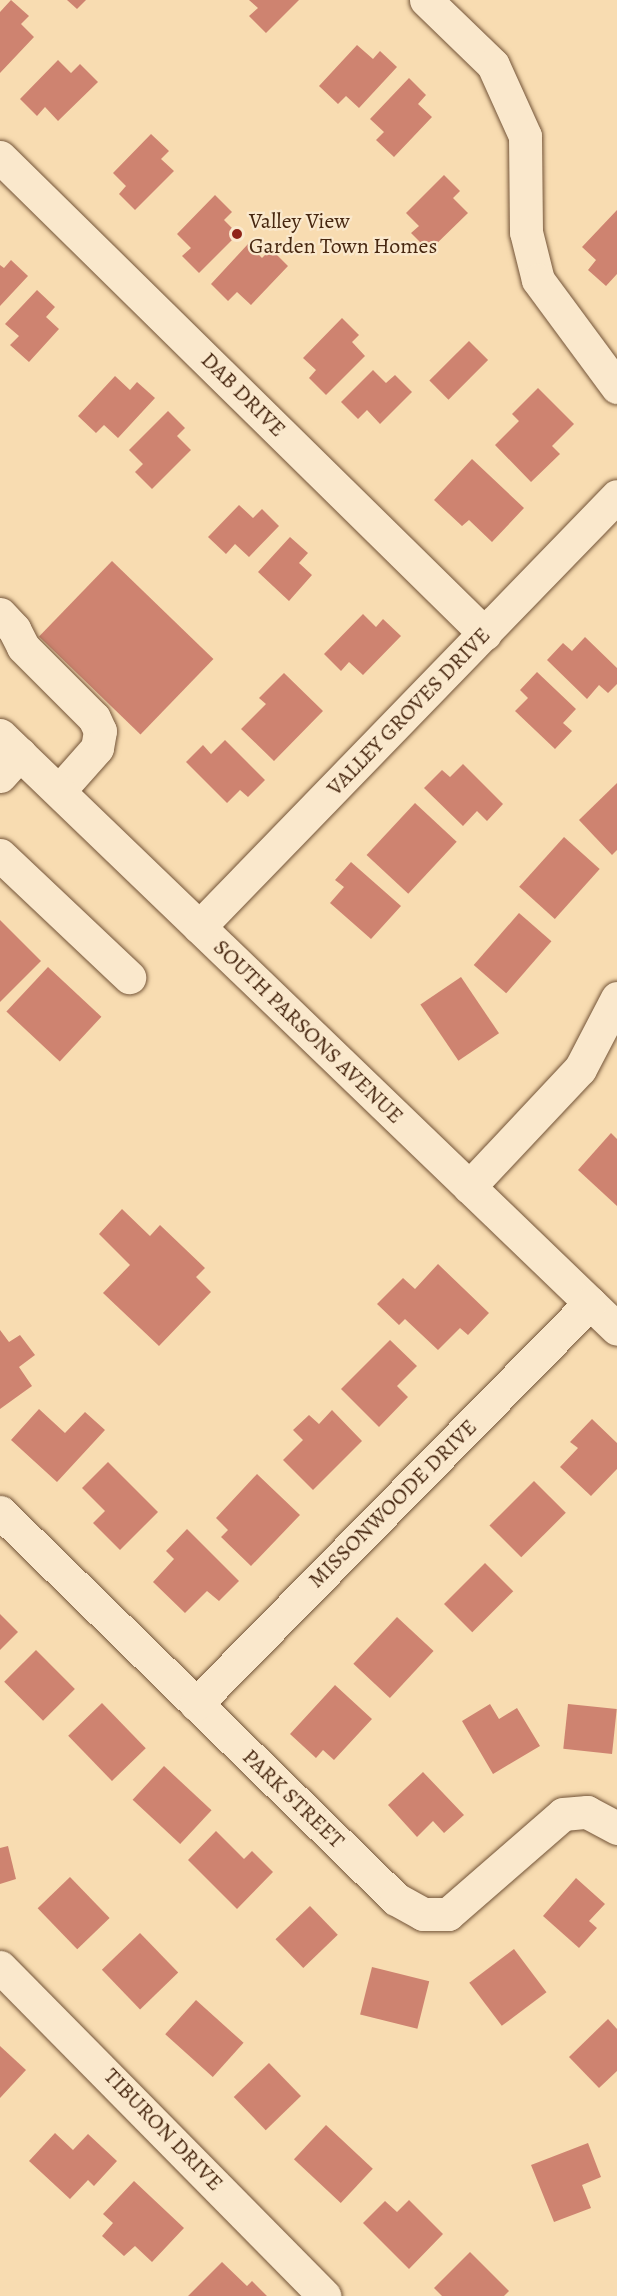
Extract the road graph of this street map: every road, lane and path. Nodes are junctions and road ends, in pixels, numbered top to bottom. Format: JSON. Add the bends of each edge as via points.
{"nodes":[{"id":1,"x":426,"y":0,"type":"edge"},
{"id":2,"x":0,"y":157,"type":"edge"},
{"id":3,"x":617,"y":387,"type":"edge"},
{"id":4,"x":617,"y":496,"type":"edge"},
{"id":5,"x":0,"y":614,"type":"edge"},
{"id":6,"x":485,"y":634,"type":"junction"},
{"id":7,"x":7,"y":755,"type":"edge"},
{"id":8,"x":59,"y":791,"type":"junction"},
{"id":9,"x":0,"y":855,"type":"edge"},
{"id":10,"x":199,"y":927,"type":"junction"},
{"id":11,"x":129,"y":977,"type":"dead end"},
{"id":12,"x":617,"y":998,"type":"edge"},
{"id":13,"x":469,"y":1187,"type":"junction"},
{"id":14,"x":590,"y":1303,"type":"junction"},
{"id":15,"x":617,"y":1329,"type":"edge"},
{"id":16,"x":0,"y":1512,"type":"edge"},
{"id":17,"x":196,"y":1704,"type":"junction"},
{"id":18,"x":617,"y":1828,"type":"edge"},
{"id":19,"x":0,"y":1967,"type":"edge"},
{"id":20,"x":325,"y":2296,"type":"edge"}],
"edges":[{"from":1,"to":3,"type":"street","via":[[494,65],[525,136],[526,232],[538,280]]},
{"from":2,"to":6,"type":"street","name":"DAB DRIVE"},
{"from":4,"to":6,"type":"street","name":"VALLEY GROVES DRIVE"},
{"from":5,"to":8,"type":"street","via":[[23,647],[94,718],[100,731],[97,748]]},
{"from":6,"to":10,"type":"street","name":"VALLEY GROVES DRIVE"},
{"from":7,"to":8,"type":"street","name":"SOUTH PARSONS AVENUE"},
{"from":8,"to":10,"type":"street","name":"SOUTH PARSONS AVENUE"},
{"from":9,"to":11,"type":"street"},
{"from":10,"to":13,"type":"street","name":"SOUTH PARSONS AVENUE"},
{"from":12,"to":13,"type":"street","via":[[580,1069]]},
{"from":13,"to":14,"type":"street","name":"SOUTH PARSONS AVENUE"},
{"from":14,"to":15,"type":"street","name":"SOUTH PARSONS AVENUE"},
{"from":14,"to":17,"type":"street","name":"MISSONWOODE DRIVE"},
{"from":16,"to":17,"type":"street","name":"PARK STREET"},
{"from":17,"to":18,"type":"street","name":"PARK STREET","via":[[396,1899],[423,1914],[448,1914],[563,1814],[587,1812]]},
{"from":19,"to":20,"type":"street","name":"TIBURON DRIVE"}]}
